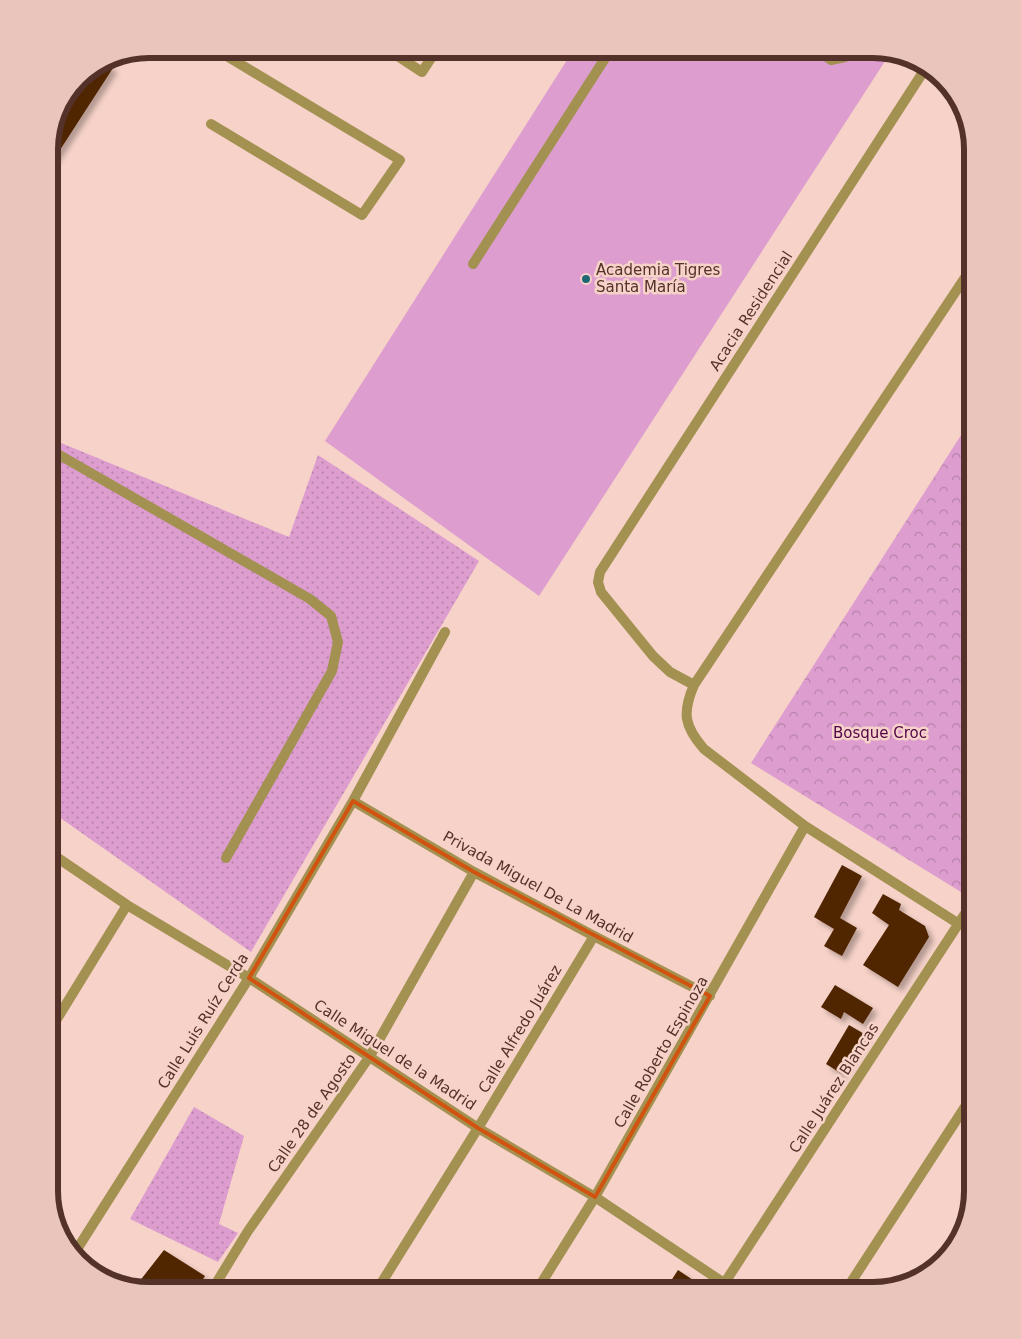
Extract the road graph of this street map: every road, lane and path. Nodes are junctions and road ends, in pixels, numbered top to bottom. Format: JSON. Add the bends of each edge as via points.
{"nodes":[{"id":1,"x":230,"y":58,"type":"edge"},
{"id":2,"x":401,"y":58,"type":"edge"},
{"id":3,"x":431,"y":58,"type":"edge"},
{"id":4,"x":605,"y":58,"type":"edge"},
{"id":5,"x":828,"y":58,"type":"edge"},
{"id":6,"x":840,"y":58,"type":"edge"},
{"id":7,"x":923,"y":73,"type":"edge"},
{"id":8,"x":211,"y":124,"type":"dead end"},
{"id":9,"x":473,"y":264,"type":"dead end"},
{"id":10,"x":964,"y":279,"type":"edge"},
{"id":11,"x":58,"y":454,"type":"edge"},
{"id":12,"x":445,"y":632,"type":"dead end"},
{"id":13,"x":694,"y":685,"type":"junction"},
{"id":14,"x":353,"y":801,"type":"junction"},
{"id":15,"x":805,"y":826,"type":"junction"},
{"id":16,"x":58,"y":858,"type":"edge"},
{"id":17,"x":226,"y":858,"type":"dead end"},
{"id":18,"x":474,"y":872,"type":"junction"},
{"id":19,"x":127,"y":904,"type":"junction"},
{"id":20,"x":964,"y":916,"type":"edge"},
{"id":21,"x":959,"y":924,"type":"junction"},
{"id":22,"x":594,"y":936,"type":"junction"},
{"id":23,"x":248,"y":978,"type":"junction"},
{"id":24,"x":710,"y":996,"type":"junction"},
{"id":25,"x":58,"y":1017,"type":"edge"},
{"id":26,"x":370,"y":1056,"type":"junction"},
{"id":27,"x":964,"y":1108,"type":"edge"},
{"id":28,"x":478,"y":1128,"type":"junction"},
{"id":29,"x":595,"y":1197,"type":"junction"},
{"id":30,"x":78,"y":1248,"type":"edge"},
{"id":31,"x":217,"y":1282,"type":"edge"},
{"id":32,"x":382,"y":1282,"type":"edge"},
{"id":33,"x":541,"y":1282,"type":"edge"},
{"id":34,"x":715,"y":1282,"type":"edge"},
{"id":35,"x":725,"y":1282,"type":"edge"},
{"id":36,"x":851,"y":1282,"type":"edge"}],
"edges":[{"from":1,"to":8,"type":"street","via":[[400,160],[362,215]]},
{"from":2,"to":3,"type":"street","via":[[422,72]]},
{"from":4,"to":9,"type":"street"},
{"from":5,"to":6,"type":"street"},
{"from":7,"to":13,"type":"street","name":"Acacia Residencial","via":[[600,572],[601,592],[653,656],[670,672]]},
{"from":10,"to":13,"type":"street"},
{"from":11,"to":17,"type":"street","via":[[310,599],[331,616],[338,642],[332,671]]},
{"from":12,"to":14,"type":"street","name":"Calle Luis Ruíz Cerda"},
{"from":13,"to":15,"type":"street","via":[[686,707],[686,722],[693,737],[704,749]]},
{"from":14,"to":18,"type":"street","name":"Privada Miguel De La Madrid"},
{"from":14,"to":23,"type":"street","name":"Calle Luis Ruíz Cerda"},
{"from":15,"to":21,"type":"street"},
{"from":15,"to":24,"type":"street","name":"Calle Roberto Espinoza"},
{"from":16,"to":19,"type":"street","name":"Calle Miguel de la Madrid"},
{"from":18,"to":22,"type":"street","name":"Privada Miguel De La Madrid"},
{"from":18,"to":26,"type":"street","name":"Calle 28 de Agosto"},
{"from":19,"to":23,"type":"street","name":"Calle Miguel de la Madrid"},
{"from":19,"to":25,"type":"street"},
{"from":20,"to":21,"type":"street","name":"Calle Juárez Blancas"},
{"from":21,"to":35,"type":"street","name":"Calle Juárez Blancas"},
{"from":22,"to":24,"type":"street","name":"Privada Miguel De La Madrid"},
{"from":22,"to":28,"type":"street","name":"Calle Alfredo Juárez"},
{"from":23,"to":26,"type":"street","name":"Calle Miguel de la Madrid"},
{"from":23,"to":30,"type":"street","name":"Calle Luis Ruíz Cerda"},
{"from":24,"to":29,"type":"street","name":"Calle Roberto Espinoza"},
{"from":26,"to":28,"type":"street","name":"Calle Miguel de la Madrid"},
{"from":26,"to":31,"type":"street","name":"Calle 28 de Agosto","via":[[248,1231]]},
{"from":27,"to":36,"type":"street"},
{"from":28,"to":29,"type":"street","name":"Calle Miguel de la Madrid"},
{"from":28,"to":32,"type":"street","name":"Calle Alfredo Juárez"},
{"from":29,"to":33,"type":"street","name":"Calle Roberto Espinoza"},
{"from":29,"to":34,"type":"street","name":"Calle Miguel de la Madrid"}]}
